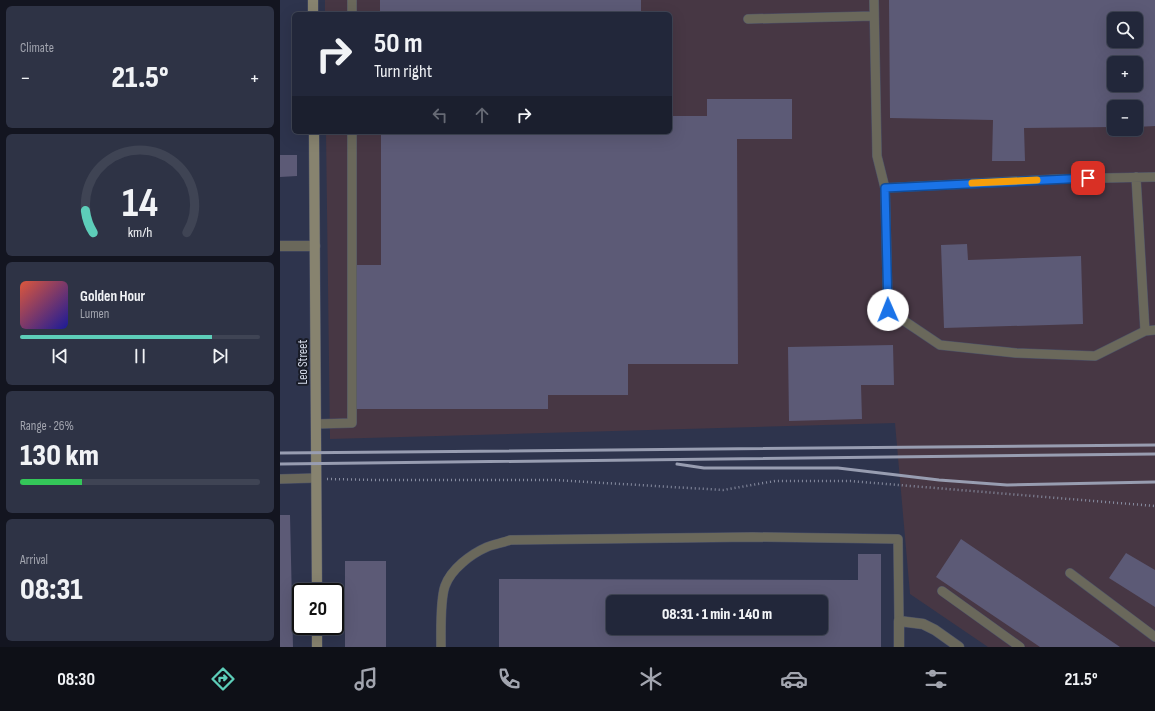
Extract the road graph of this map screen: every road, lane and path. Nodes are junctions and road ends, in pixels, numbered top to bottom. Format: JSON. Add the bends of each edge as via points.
{"nodes":[{"id":1,"x":313,"y":0,"type":"edge"},
{"id":2,"x":352,"y":0,"type":"edge"},
{"id":3,"x":874,"y":0,"type":"edge"},
{"id":4,"x":313,"y":12,"type":"edge"},
{"id":5,"x":352,"y":12,"type":"edge"},
{"id":6,"x":874,"y":16,"type":"junction"},
{"id":7,"x":748,"y":19,"type":"dead end"},
{"id":8,"x":314,"y":134,"type":"edge"},
{"id":9,"x":352,"y":134,"type":"edge"},
{"id":10,"x":1136,"y":177,"type":"junction"},
{"id":11,"x":1155,"y":177,"type":"edge"},
{"id":12,"x":885,"y":188,"type":"junction"},
{"id":13,"x":280,"y":246,"type":"edge"},
{"id":14,"x":315,"y":246,"type":"junction"},
{"id":15,"x":1155,"y":330,"type":"edge"},
{"id":16,"x":1145,"y":331,"type":"junction"},
{"id":17,"x":316,"y":424,"type":"junction"},
{"id":18,"x":316,"y":478,"type":"junction"},
{"id":19,"x":280,"y":479,"type":"edge"},
{"id":20,"x":1155,"y":506,"type":"edge"},
{"id":21,"x":1070,"y":572,"type":"dead end"},
{"id":22,"x":317,"y":583,"type":"edge"},
{"id":23,"x":942,"y":591,"type":"dead end"},
{"id":24,"x":899,"y":621,"type":"junction"},
{"id":25,"x":317,"y":635,"type":"edge"},
{"id":26,"x":1155,"y":637,"type":"edge"},
{"id":27,"x":317,"y":647,"type":"edge"},
{"id":28,"x":441,"y":647,"type":"edge"},
{"id":29,"x":899,"y":647,"type":"edge"},
{"id":30,"x":959,"y":647,"type":"edge"},
{"id":31,"x":1020,"y":647,"type":"edge"}],
"edges":[{"from":1,"to":4,"type":"street"},
{"from":2,"to":5,"type":"lane"},
{"from":3,"to":6,"type":"lane"},
{"from":6,"to":7,"type":"lane"},
{"from":6,"to":12,"type":"lane","via":[[877,156]]},
{"from":8,"to":14,"type":"street","name":"Leo Street"},
{"from":9,"to":17,"type":"lane","via":[[352,423]]},
{"from":10,"to":11,"type":"lane"},
{"from":10,"to":12,"type":"lane"},
{"from":10,"to":16,"type":"lane"},
{"from":12,"to":16,"type":"lane","via":[[888,310],[940,345],[1016,353],[1095,356]]},
{"from":13,"to":14,"type":"street"},
{"from":14,"to":17,"type":"street","name":"Leo Street"},
{"from":15,"to":16,"type":"lane"},
{"from":17,"to":18,"type":"street","name":"Leo Street"},
{"from":18,"to":19,"type":"lane"},
{"from":18,"to":20,"type":"path","via":[[554,480],[724,490],[775,482],[850,481]]},
{"from":18,"to":22,"type":"street","name":"Leo Street"},
{"from":21,"to":26,"type":"lane"},
{"from":23,"to":31,"type":"lane"},
{"from":24,"to":28,"type":"lane","via":[[898,539],[753,537],[510,540],[486,548],[452,572],[445,586],[442,603]]},
{"from":24,"to":29,"type":"street"},
{"from":24,"to":30,"type":"street","via":[[922,624]]},
{"from":25,"to":27,"type":"street"}]}
